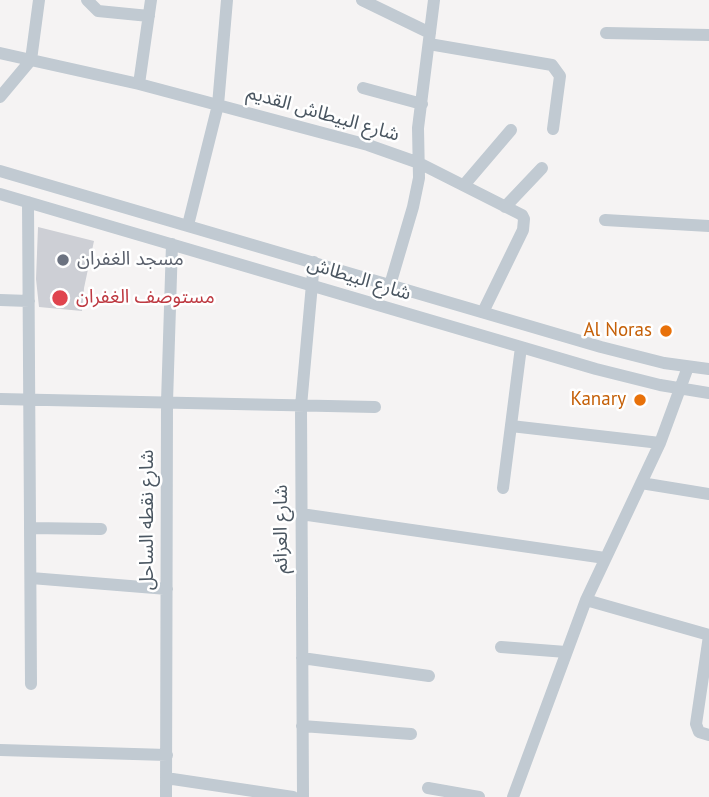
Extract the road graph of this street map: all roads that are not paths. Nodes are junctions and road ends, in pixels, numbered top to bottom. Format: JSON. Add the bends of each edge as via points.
{"nodes":[{"id":1,"x":39,"y":0,"type":"edge"},
{"id":2,"x":87,"y":0,"type":"edge"},
{"id":3,"x":151,"y":0,"type":"edge"},
{"id":4,"x":227,"y":0,"type":"edge"},
{"id":5,"x":362,"y":0,"type":"edge"},
{"id":6,"x":434,"y":0,"type":"edge"},
{"id":7,"x":149,"y":16,"type":"junction"},
{"id":8,"x":606,"y":33,"type":"dead end"},
{"id":9,"x":709,"y":35,"type":"edge"},
{"id":10,"x":430,"y":39,"type":"junction"},
{"id":11,"x":0,"y":53,"type":"edge"},
{"id":12,"x":31,"y":60,"type":"junction"},
{"id":13,"x":139,"y":84,"type":"junction"},
{"id":14,"x":363,"y":88,"type":"dead end"},
{"id":15,"x":0,"y":97,"type":"edge"},
{"id":16,"x":422,"y":104,"type":"junction"},
{"id":17,"x":218,"y":105,"type":"junction"},
{"id":18,"x":554,"y":129,"type":"dead end"},
{"id":19,"x":511,"y":130,"type":"dead end"},
{"id":20,"x":419,"y":163,"type":"junction"},
{"id":21,"x":542,"y":168,"type":"dead end"},
{"id":22,"x":0,"y":171,"type":"edge"},
{"id":23,"x":464,"y":185,"type":"junction"},
{"id":24,"x":0,"y":194,"type":"edge"},
{"id":25,"x":29,"y":202,"type":"junction"},
{"id":26,"x":505,"y":206,"type":"junction"},
{"id":27,"x":605,"y":220,"type":"dead end"},
{"id":28,"x":188,"y":225,"type":"junction"},
{"id":29,"x":709,"y":226,"type":"edge"},
{"id":30,"x":173,"y":244,"type":"junction"},
{"id":31,"x":314,"y":262,"type":"junction"},
{"id":32,"x":312,"y":285,"type":"junction"},
{"id":33,"x":390,"y":285,"type":"junction"},
{"id":34,"x":0,"y":300,"type":"edge"},
{"id":35,"x":29,"y":301,"type":"junction"},
{"id":36,"x":484,"y":312,"type":"junction"},
{"id":37,"x":521,"y":347,"type":"junction"},
{"id":38,"x":688,"y":367,"type":"junction"},
{"id":39,"x":709,"y":369,"type":"edge"},
{"id":40,"x":681,"y":389,"type":"junction"},
{"id":41,"x":709,"y":393,"type":"edge"},
{"id":42,"x":0,"y":399,"type":"edge"},
{"id":43,"x":30,"y":400,"type":"junction"},
{"id":44,"x":167,"y":402,"type":"junction"},
{"id":45,"x":301,"y":405,"type":"junction"},
{"id":46,"x":374,"y":407,"type":"dead end"},
{"id":47,"x":511,"y":426,"type":"junction"},
{"id":48,"x":660,"y":443,"type":"junction"},
{"id":49,"x":641,"y":483,"type":"junction"},
{"id":50,"x":503,"y":488,"type":"dead end"},
{"id":51,"x":709,"y":494,"type":"edge"},
{"id":52,"x":301,"y":514,"type":"junction"},
{"id":53,"x":30,"y":528,"type":"junction"},
{"id":54,"x":101,"y":530,"type":"dead end"},
{"id":55,"x":605,"y":558,"type":"junction"},
{"id":56,"x":31,"y":578,"type":"junction"},
{"id":57,"x":167,"y":589,"type":"junction"},
{"id":58,"x":586,"y":600,"type":"junction"},
{"id":59,"x":709,"y":635,"type":"edge"},
{"id":60,"x":501,"y":647,"type":"dead end"},
{"id":61,"x":566,"y":652,"type":"junction"},
{"id":62,"x":302,"y":658,"type":"junction"},
{"id":63,"x":429,"y":676,"type":"dead end"},
{"id":64,"x":706,"y":677,"type":"edge"},
{"id":65,"x":31,"y":684,"type":"dead end"},
{"id":66,"x":302,"y":726,"type":"junction"},
{"id":67,"x":411,"y":734,"type":"dead end"},
{"id":68,"x":709,"y":735,"type":"edge"},
{"id":69,"x":0,"y":750,"type":"edge"},
{"id":70,"x":167,"y":755,"type":"junction"},
{"id":71,"x":166,"y":778,"type":"junction"},
{"id":72,"x":428,"y":788,"type":"dead end"},
{"id":73,"x":166,"y":797,"type":"edge"},
{"id":74,"x":293,"y":797,"type":"edge"},
{"id":75,"x":303,"y":797,"type":"edge"},
{"id":76,"x":479,"y":797,"type":"edge"},
{"id":77,"x":513,"y":797,"type":"edge"}],
"edges":[{"from":1,"to":12,"type":"street"},
{"from":2,"to":7,"type":"street","via":[[98,11]]},
{"from":3,"to":7,"type":"street"},
{"from":4,"to":17,"type":"street"},
{"from":5,"to":10,"type":"street"},
{"from":6,"to":10,"type":"street"},
{"from":7,"to":13,"type":"street"},
{"from":8,"to":9,"type":"street"},
{"from":10,"to":16,"type":"street"},
{"from":10,"to":18,"type":"street","via":[[552,65],[560,76]]},
{"from":11,"to":12,"type":"street","name":"شارع البيطاش القديم"},
{"from":12,"to":13,"type":"street","name":"شارع البيطاش القديم"},
{"from":12,"to":15,"type":"street"},
{"from":13,"to":17,"type":"street","name":"شارع البيطاش القديم"},
{"from":14,"to":16,"type":"street"},
{"from":16,"to":20,"type":"street"},
{"from":17,"to":20,"type":"street","name":"شارع البيطاش القديم"},
{"from":17,"to":28,"type":"street"},
{"from":19,"to":23,"type":"street"},
{"from":20,"to":23,"type":"street","name":"شارع البيطاش القديم"},
{"from":20,"to":33,"type":"street","via":[[413,207]]},
{"from":21,"to":26,"type":"street"},
{"from":22,"to":28,"type":"street","name":"شارع البيطاش"},
{"from":23,"to":26,"type":"street","name":"شارع البيطاش القديم"},
{"from":24,"to":25,"type":"street","name":"شارع البيطاش"},
{"from":25,"to":30,"type":"street","name":"شارع البيطاش"},
{"from":25,"to":35,"type":"street"},
{"from":26,"to":36,"type":"street","name":"شارع البيطاش القديم","via":[[522,215],[524,224]]},
{"from":27,"to":29,"type":"street"},
{"from":28,"to":31,"type":"street","name":"شارع البيطاش"},
{"from":30,"to":32,"type":"street","name":"شارع البيطاش"},
{"from":30,"to":44,"type":"street","name":"شارع نقطه الساحل"},
{"from":31,"to":32,"type":"street","name":"شارع العزائم"},
{"from":31,"to":33,"type":"street","name":"شارع البيطاش"},
{"from":32,"to":37,"type":"street","name":"شارع البيطاش"},
{"from":32,"to":45,"type":"street","name":"شارع العزائم"},
{"from":33,"to":36,"type":"street","name":"شارع البيطاش"},
{"from":34,"to":35,"type":"street"},
{"from":35,"to":43,"type":"street"},
{"from":36,"to":38,"type":"street","name":"شارع البيطاش"},
{"from":37,"to":40,"type":"street","name":"شارع البيطاش"},
{"from":37,"to":47,"type":"street"},
{"from":38,"to":39,"type":"street","name":"شارع البيطاش"},
{"from":38,"to":40,"type":"street"},
{"from":40,"to":41,"type":"street","name":"شارع البيطاش"},
{"from":40,"to":48,"type":"street"},
{"from":42,"to":43,"type":"street"},
{"from":43,"to":44,"type":"street"},
{"from":43,"to":53,"type":"street"},
{"from":44,"to":45,"type":"street"},
{"from":44,"to":57,"type":"street","name":"شارع نقطه الساحل"},
{"from":45,"to":46,"type":"street"},
{"from":45,"to":52,"type":"street","name":"شارع العزائم"},
{"from":47,"to":48,"type":"street"},
{"from":47,"to":50,"type":"street"},
{"from":48,"to":49,"type":"street"},
{"from":49,"to":51,"type":"street"},
{"from":49,"to":55,"type":"street"},
{"from":52,"to":55,"type":"street"},
{"from":52,"to":62,"type":"street","name":"شارع العزائم"},
{"from":53,"to":54,"type":"street"},
{"from":53,"to":56,"type":"street"},
{"from":55,"to":58,"type":"street"},
{"from":56,"to":57,"type":"street"},
{"from":56,"to":65,"type":"street"},
{"from":57,"to":70,"type":"street","name":"شارع نقطه الساحل"},
{"from":58,"to":59,"type":"street"},
{"from":58,"to":61,"type":"street"},
{"from":59,"to":64,"type":"street"},
{"from":60,"to":61,"type":"street"},
{"from":61,"to":77,"type":"street"},
{"from":62,"to":63,"type":"street"},
{"from":62,"to":66,"type":"street","name":"شارع العزائم"},
{"from":64,"to":68,"type":"street","via":[[696,724],[699,732]]},
{"from":66,"to":67,"type":"street"},
{"from":66,"to":75,"type":"street","name":"شارع العزائم"},
{"from":69,"to":70,"type":"street"},
{"from":70,"to":71,"type":"street","name":"شارع نقطه الساحل"},
{"from":71,"to":73,"type":"street","name":"شارع نقطه الساحل"},
{"from":71,"to":74,"type":"street"},
{"from":72,"to":76,"type":"street"}]}
